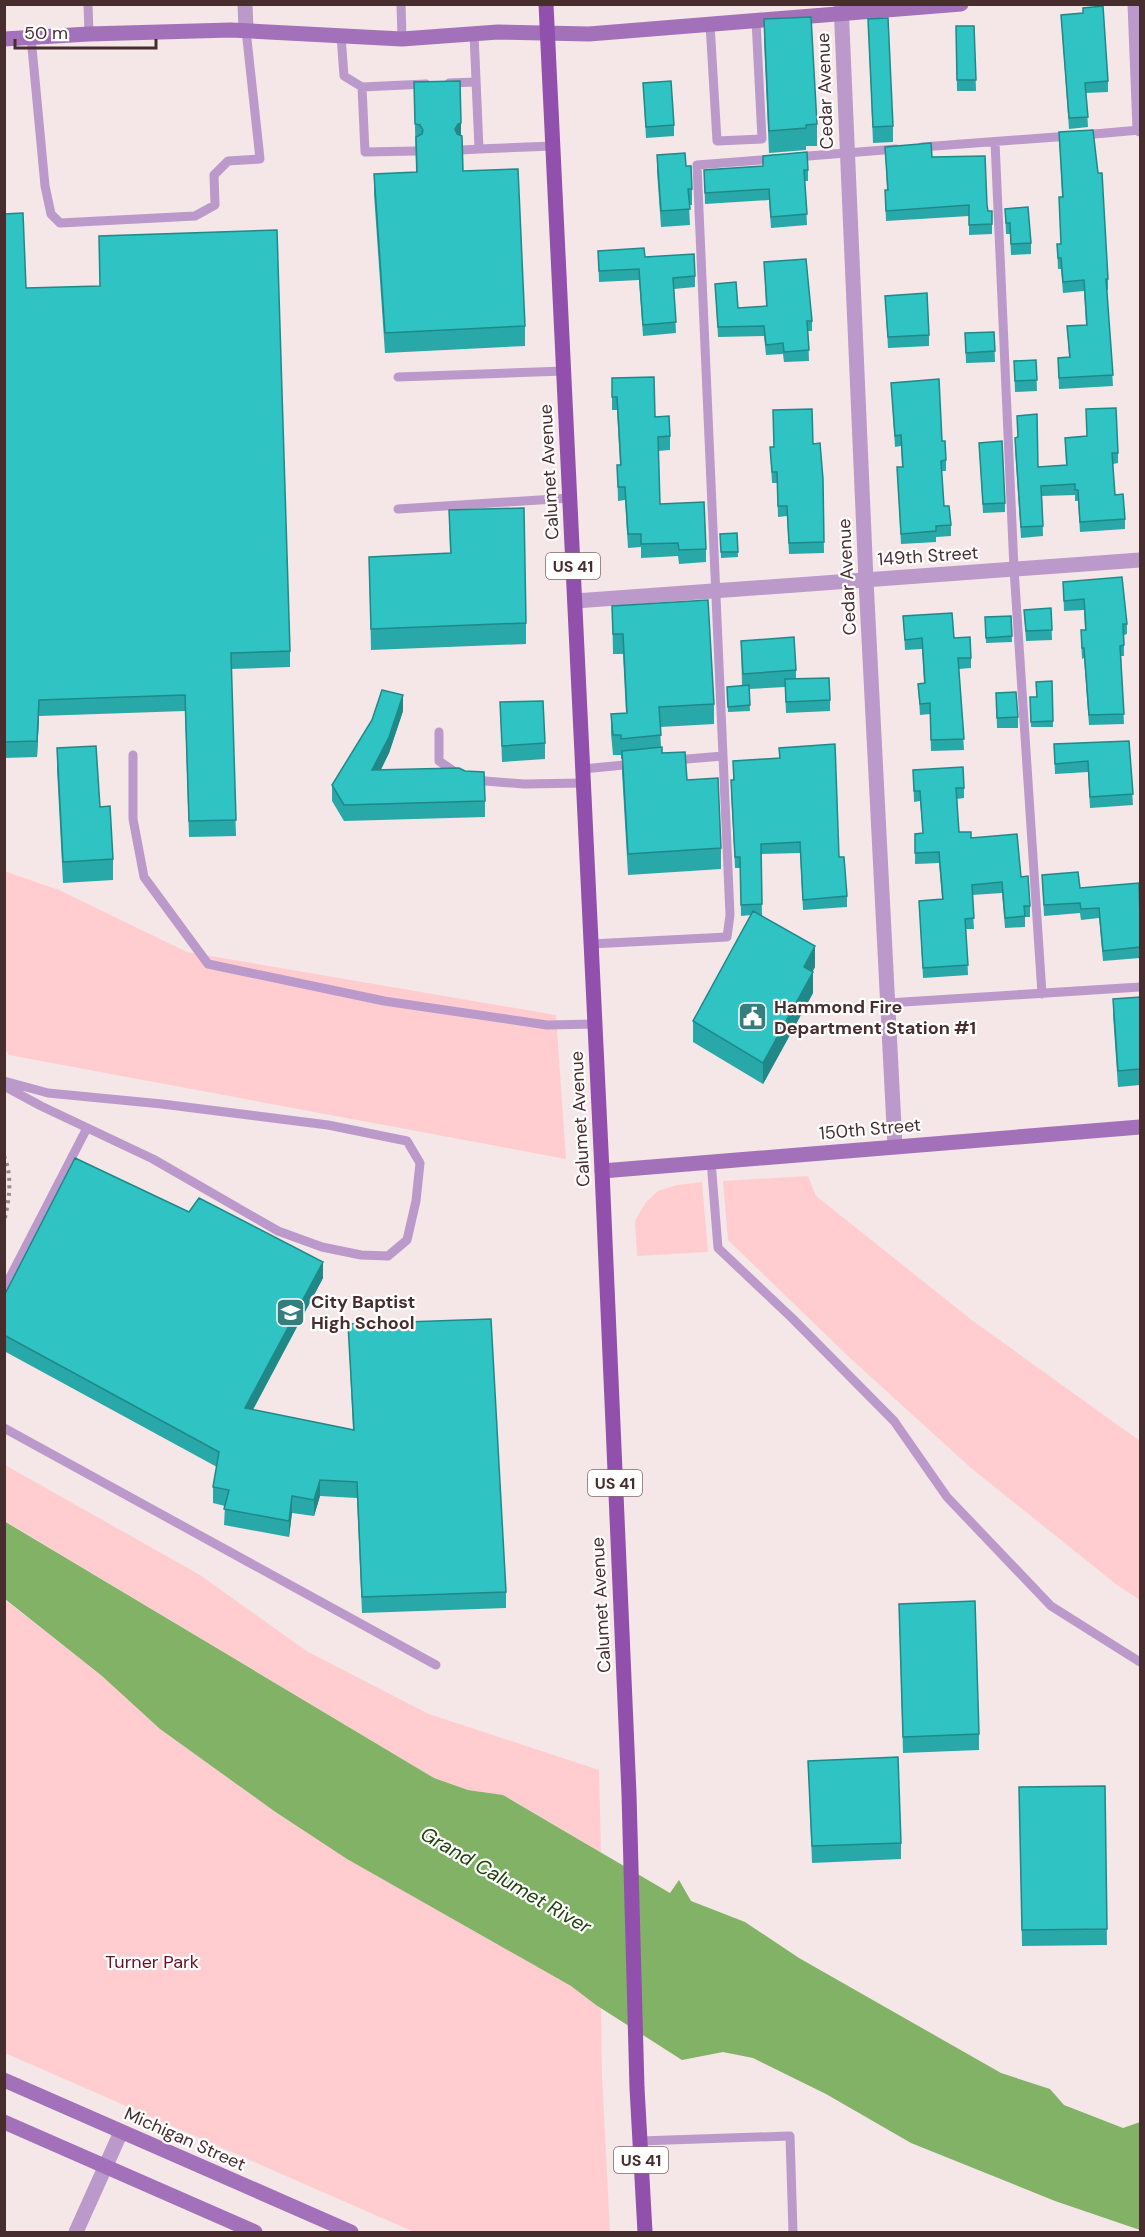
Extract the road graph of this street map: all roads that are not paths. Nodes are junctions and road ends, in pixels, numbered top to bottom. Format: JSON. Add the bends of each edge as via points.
{"nodes":[{"id":1,"x":88,"y":4,"type":"edge"},
{"id":2,"x":245,"y":4,"type":"edge"},
{"id":3,"x":401,"y":4,"type":"edge"},
{"id":4,"x":546,"y":4,"type":"edge"},
{"id":5,"x":961,"y":4,"type":"edge"},
{"id":6,"x":1135,"y":4,"type":"edge"},
{"id":7,"x":841,"y":9,"type":"edge"},
{"id":8,"x":756,"y":20,"type":"junction"},
{"id":9,"x":710,"y":24,"type":"junction"},
{"id":10,"x":246,"y":30,"type":"junction"},
{"id":11,"x":547,"y":33,"type":"junction"},
{"id":12,"x":89,"y":34,"type":"junction"},
{"id":13,"x":474,"y":34,"type":"junction"},
{"id":14,"x":341,"y":36,"type":"junction"},
{"id":15,"x":31,"y":37,"type":"junction"},
{"id":16,"x":4,"y":39,"type":"edge"},
{"id":17,"x":402,"y":39,"type":"junction"},
{"id":18,"x":476,"y":82,"type":"junction"},
{"id":19,"x":362,"y":87,"type":"junction"},
{"id":20,"x":1140,"y":130,"type":"edge"},
{"id":21,"x":995,"y":141,"type":"junction"},
{"id":22,"x":553,"y":146,"type":"junction"},
{"id":23,"x":915,"y":148,"type":"edge"},
{"id":24,"x":479,"y":149,"type":"junction"},
{"id":25,"x":904,"y":149,"type":"edge"},
{"id":26,"x":462,"y":150,"type":"edge"},
{"id":27,"x":416,"y":151,"type":"edge"},
{"id":28,"x":847,"y":153,"type":"junction"},
{"id":29,"x":778,"y":158,"type":"edge"},
{"id":30,"x":790,"y":158,"type":"edge"},
{"id":31,"x":564,"y":371,"type":"junction"},
{"id":32,"x":398,"y":377,"type":"dead end"},
{"id":33,"x":570,"y":498,"type":"junction"},
{"id":34,"x":398,"y":509,"type":"dead end"},
{"id":35,"x":1140,"y":560,"type":"edge"},
{"id":36,"x":1014,"y":569,"type":"junction"},
{"id":37,"x":866,"y":580,"type":"junction"},
{"id":38,"x":717,"y":591,"type":"junction"},
{"id":39,"x":574,"y":601,"type":"junction"},
{"id":40,"x":439,"y":732,"type":"dead end"},
{"id":41,"x":133,"y":755,"type":"dead end"},
{"id":42,"x":723,"y":756,"type":"junction"},
{"id":43,"x":665,"y":761,"type":"edge"},
{"id":44,"x":641,"y":763,"type":"edge"},
{"id":45,"x":583,"y":776,"type":"junction"},
{"id":46,"x":591,"y":944,"type":"junction"},
{"id":47,"x":1140,"y":987,"type":"edge"},
{"id":48,"x":1042,"y":994,"type":"junction"},
{"id":49,"x":888,"y":1004,"type":"junction"},
{"id":50,"x":595,"y":1024,"type":"junction"},
{"id":51,"x":4,"y":1084,"type":"edge"},
{"id":52,"x":1140,"y":1127,"type":"edge"},
{"id":53,"x":87,"y":1128,"type":"junction"},
{"id":54,"x":896,"y":1146,"type":"junction"},
{"id":55,"x":711,"y":1161,"type":"junction"},
{"id":56,"x":602,"y":1171,"type":"junction"},
{"id":57,"x":4,"y":1289,"type":"edge"},
{"id":58,"x":4,"y":1428,"type":"edge"},
{"id":59,"x":1140,"y":1662,"type":"edge"},
{"id":60,"x":436,"y":1665,"type":"dead end"},
{"id":61,"x":4,"y":2080,"type":"edge"},
{"id":62,"x":4,"y":2122,"type":"edge"},
{"id":63,"x":121,"y":2132,"type":"junction"},
{"id":64,"x":640,"y":2141,"type":"junction"},
{"id":65,"x":105,"y":2167,"type":"junction"},
{"id":66,"x":76,"y":2232,"type":"edge"},
{"id":67,"x":255,"y":2232,"type":"edge"},
{"id":68,"x":351,"y":2232,"type":"edge"},
{"id":69,"x":645,"y":2232,"type":"edge"},
{"id":70,"x":793,"y":2232,"type":"edge"}],
"edges":[{"from":1,"to":12,"type":"lane"},
{"from":2,"to":10,"type":"street"},
{"from":3,"to":17,"type":"lane"},
{"from":4,"to":11,"type":"main road","name":"Calumet Avenue","number":"US 41"},
{"from":5,"to":7,"type":"street"},
{"from":6,"to":20,"type":"street"},
{"from":7,"to":8,"type":"street"},
{"from":7,"to":28,"type":"street","name":"Cedar Avenue"},
{"from":8,"to":9,"type":"street"},
{"from":8,"to":9,"type":"lane","via":[[762,139],[717,141]]},
{"from":9,"to":11,"type":"street","via":[[589,34]]},
{"from":10,"to":12,"type":"street"},
{"from":10,"to":14,"type":"street"},
{"from":10,"to":15,"type":"lane","via":[[260,159],[228,161],[214,175],[215,205],[195,216],[60,223],[51,214],[45,186]]},
{"from":11,"to":13,"type":"street"},
{"from":11,"to":22,"type":"main road","name":"Calumet Avenue","number":"US 41"},
{"from":12,"to":15,"type":"street"},
{"from":13,"to":17,"type":"street"},
{"from":13,"to":18,"type":"lane"},
{"from":14,"to":17,"type":"street"},
{"from":14,"to":19,"type":"lane","via":[[344,76]]},
{"from":15,"to":16,"type":"street"},
{"from":18,"to":19,"type":"lane"},
{"from":18,"to":24,"type":"lane"},
{"from":19,"to":27,"type":"lane","via":[[365,152]]},
{"from":20,"to":21,"type":"lane"},
{"from":21,"to":23,"type":"lane"},
{"from":21,"to":36,"type":"lane"},
{"from":22,"to":24,"type":"lane"},
{"from":22,"to":31,"type":"main road","name":"Calumet Avenue","number":"US 41"},
{"from":24,"to":26,"type":"lane"},
{"from":25,"to":28,"type":"lane"},
{"from":28,"to":30,"type":"lane"},
{"from":28,"to":37,"type":"street","name":"Cedar Avenue"},
{"from":29,"to":38,"type":"lane","via":[[697,165]]},
{"from":31,"to":32,"type":"lane"},
{"from":31,"to":33,"type":"main road","name":"Calumet Avenue","number":"US 41"},
{"from":33,"to":34,"type":"lane"},
{"from":33,"to":39,"type":"main road","name":"Calumet Avenue","number":"US 41"},
{"from":35,"to":36,"type":"street","name":"149th Street"},
{"from":36,"to":37,"type":"street","name":"149th Street"},
{"from":36,"to":48,"type":"lane"},
{"from":37,"to":38,"type":"street","name":"149th Street"},
{"from":37,"to":49,"type":"street","name":"Cedar Avenue"},
{"from":38,"to":39,"type":"street","name":"149th Street"},
{"from":38,"to":42,"type":"lane"},
{"from":39,"to":45,"type":"main road","name":"Calumet Avenue","number":"US 41"},
{"from":40,"to":45,"type":"lane","via":[[440,761],[465,780],[524,784]]},
{"from":41,"to":50,"type":"lane","via":[[133,819],[144,878],[208,964],[384,1001],[547,1025]]},
{"from":42,"to":43,"type":"lane"},
{"from":42,"to":46,"type":"lane","via":[[730,915],[727,937]]},
{"from":44,"to":45,"type":"lane"},
{"from":45,"to":46,"type":"main road","name":"Calumet Avenue","number":"US 41"},
{"from":46,"to":50,"type":"main road","name":"Calumet Avenue","number":"US 41"},
{"from":47,"to":48,"type":"lane"},
{"from":48,"to":49,"type":"lane"},
{"from":49,"to":54,"type":"street","name":"Cedar Avenue"},
{"from":50,"to":56,"type":"main road","name":"Calumet Avenue","number":"US 41"},
{"from":51,"to":53,"type":"lane"},
{"from":51,"to":53,"type":"lane","via":[[48,1093],[328,1125],[407,1141],[420,1163],[407,1240],[388,1256],[361,1255],[278,1232],[162,1164]]},
{"from":52,"to":54,"type":"street","name":"150th Street"},
{"from":53,"to":57,"type":"lane"},
{"from":54,"to":55,"type":"street","name":"150th Street"},
{"from":55,"to":56,"type":"street","name":"150th Street"},
{"from":55,"to":59,"type":"lane","via":[[717,1248],[894,1421],[947,1497],[1051,1606]]},
{"from":56,"to":64,"type":"main road","name":"Calumet Avenue","number":"US 41"},
{"from":58,"to":60,"type":"lane"},
{"from":61,"to":63,"type":"street","name":"Michigan Street"},
{"from":62,"to":65,"type":"street"},
{"from":63,"to":65,"type":"street"},
{"from":63,"to":68,"type":"street","name":"Michigan Street"},
{"from":64,"to":69,"type":"main road","name":"Calumet Avenue","number":"US 41"},
{"from":64,"to":70,"type":"lane","via":[[790,2136]]},
{"from":65,"to":66,"type":"street"},
{"from":65,"to":67,"type":"street"}]}
